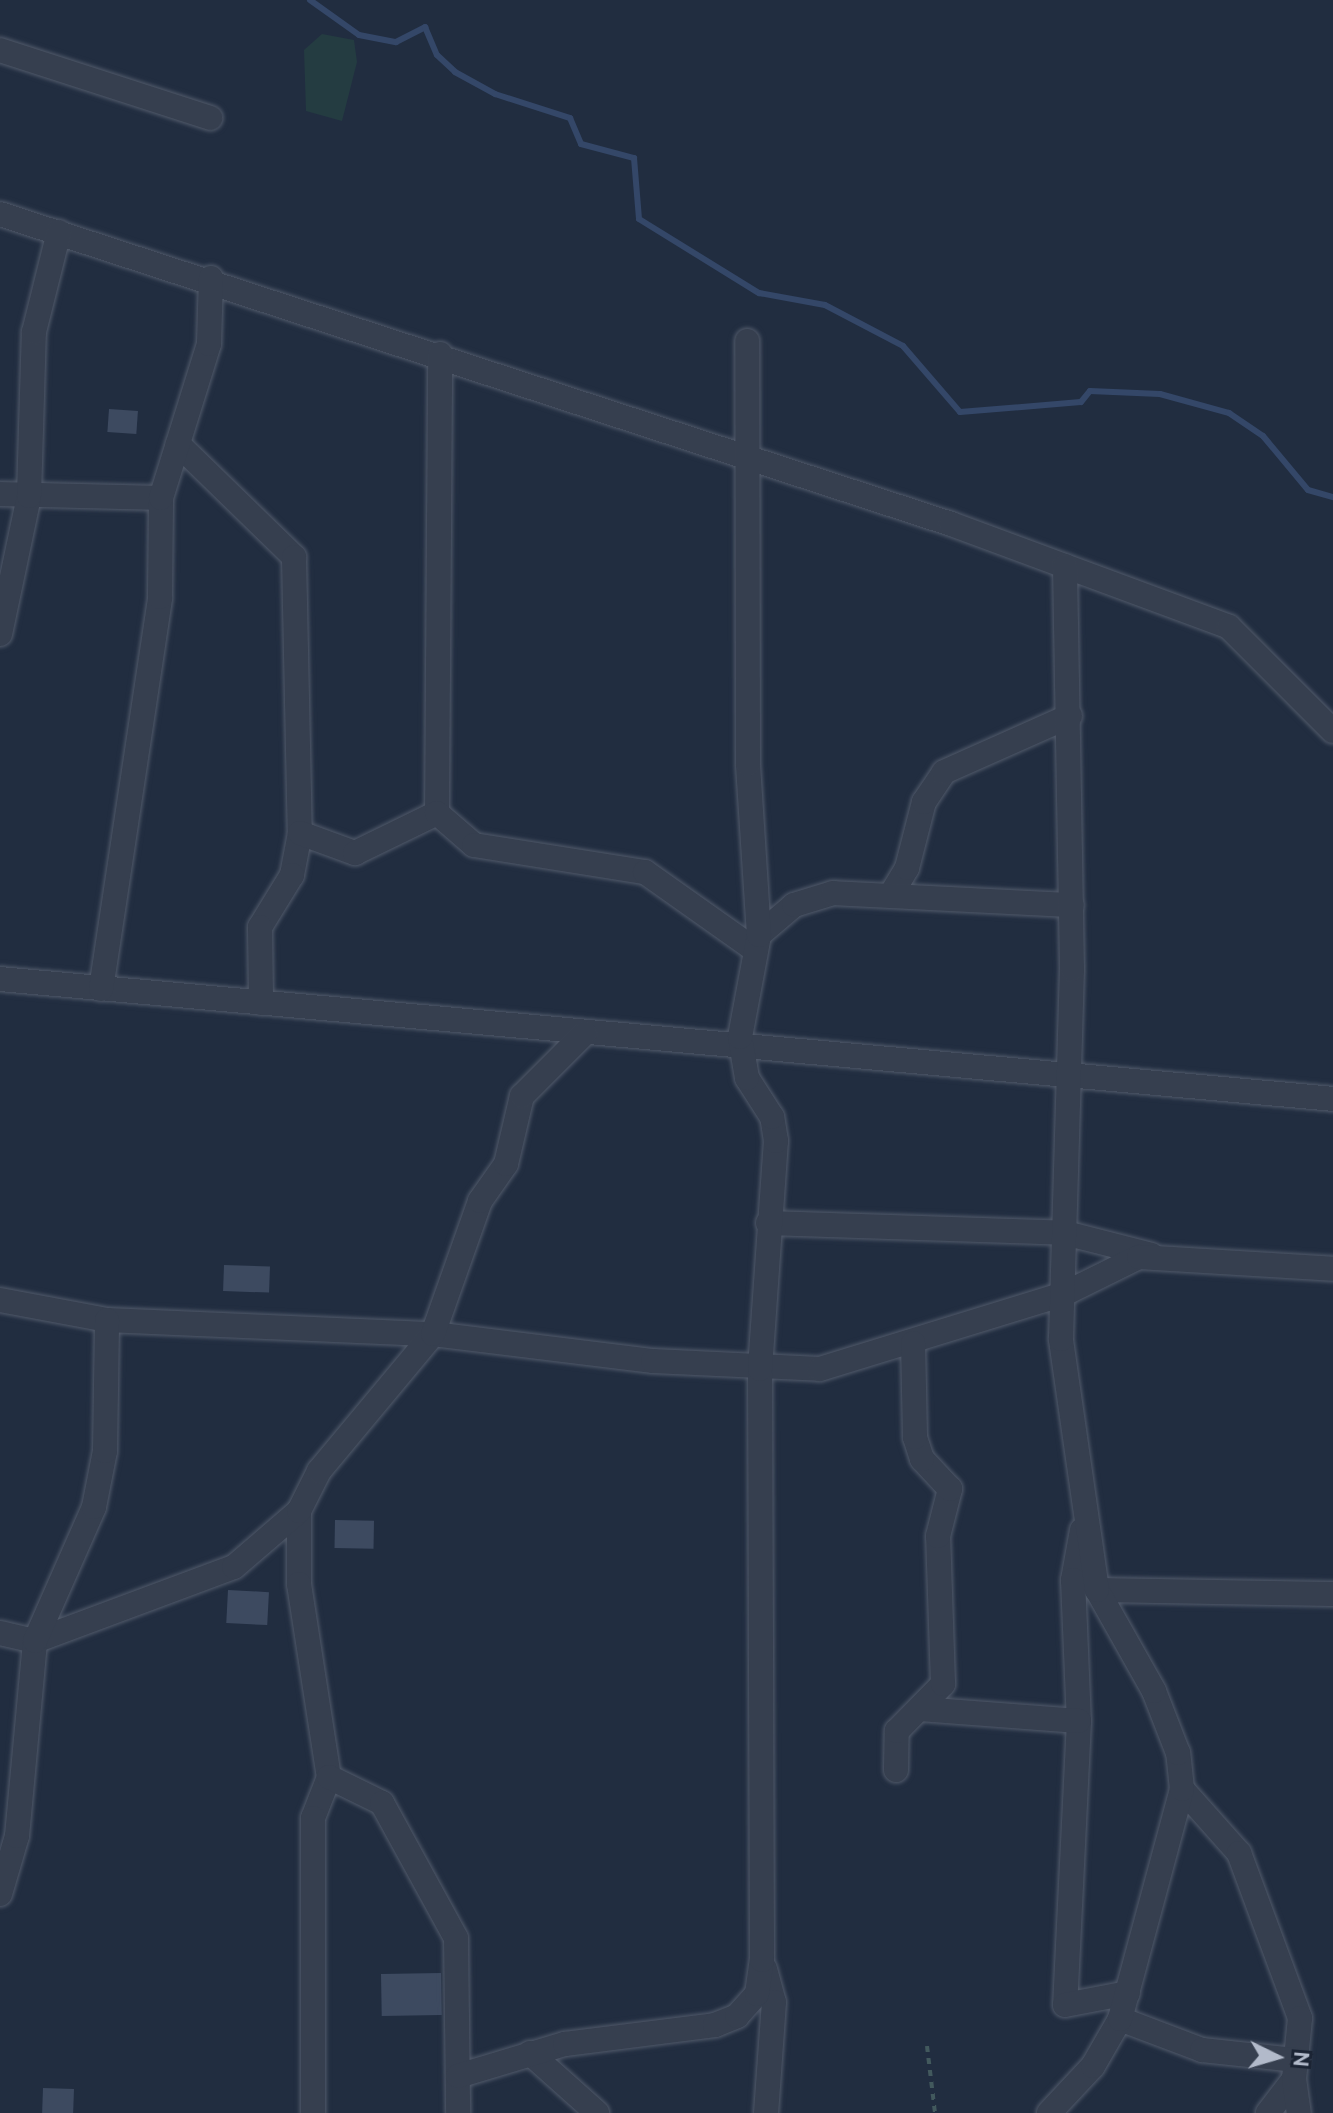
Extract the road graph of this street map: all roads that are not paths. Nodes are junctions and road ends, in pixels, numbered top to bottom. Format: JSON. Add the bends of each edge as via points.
{"nodes":[{"id":1,"x":0,"y":50,"type":"edge"},
{"id":2,"x":210,"y":118,"type":"dead end"},
{"id":3,"x":0,"y":214,"type":"edge"},
{"id":4,"x":59,"y":232,"type":"junction"},
{"id":5,"x":211,"y":278,"type":"junction"},
{"id":6,"x":747,"y":341,"type":"dead end"},
{"id":7,"x":440,"y":354,"type":"junction"},
{"id":8,"x":178,"y":444,"type":"junction"},
{"id":9,"x":749,"y":456,"type":"junction"},
{"id":10,"x":0,"y":494,"type":"edge"},
{"id":11,"x":29,"y":496,"type":"junction"},
{"id":12,"x":161,"y":498,"type":"junction"},
{"id":13,"x":1065,"y":566,"type":"junction"},
{"id":14,"x":0,"y":634,"type":"edge"},
{"id":15,"x":1070,"y":716,"type":"junction"},
{"id":16,"x":1333,"y":731,"type":"edge"},
{"id":17,"x":437,"y":813,"type":"junction"},
{"id":18,"x":300,"y":833,"type":"junction"},
{"id":19,"x":892,"y":893,"type":"junction"},
{"id":20,"x":1072,"y":905,"type":"junction"},
{"id":21,"x":757,"y":943,"type":"junction"},
{"id":22,"x":0,"y":979,"type":"edge"},
{"id":23,"x":101,"y":989,"type":"junction"},
{"id":24,"x":261,"y":1003,"type":"junction"},
{"id":25,"x":585,"y":1033,"type":"junction"},
{"id":26,"x":741,"y":1047,"type":"junction"},
{"id":27,"x":1070,"y":1077,"type":"junction"},
{"id":28,"x":1333,"y":1099,"type":"edge"},
{"id":29,"x":768,"y":1223,"type":"junction"},
{"id":30,"x":1065,"y":1233,"type":"junction"},
{"id":31,"x":1156,"y":1256,"type":"junction"},
{"id":32,"x":1333,"y":1269,"type":"edge"},
{"id":33,"x":1064,"y":1294,"type":"junction"},
{"id":34,"x":0,"y":1300,"type":"edge"},
{"id":35,"x":107,"y":1320,"type":"junction"},
{"id":36,"x":433,"y":1334,"type":"junction"},
{"id":37,"x":913,"y":1343,"type":"junction"},
{"id":38,"x":760,"y":1369,"type":"junction"},
{"id":39,"x":1085,"y":1508,"type":"junction"},
{"id":40,"x":299,"y":1511,"type":"junction"},
{"id":41,"x":1097,"y":1590,"type":"junction"},
{"id":42,"x":1333,"y":1594,"type":"edge"},
{"id":43,"x":0,"y":1633,"type":"edge"},
{"id":44,"x":35,"y":1641,"type":"junction"},
{"id":45,"x":920,"y":1709,"type":"junction"},
{"id":46,"x":1079,"y":1721,"type":"junction"},
{"id":47,"x":896,"y":1770,"type":"dead end"},
{"id":48,"x":329,"y":1777,"type":"junction"},
{"id":49,"x":1182,"y":1789,"type":"junction"},
{"id":50,"x":0,"y":1894,"type":"edge"},
{"id":51,"x":762,"y":1960,"type":"junction"},
{"id":52,"x":1128,"y":1993,"type":"junction"},
{"id":53,"x":1120,"y":2019,"type":"junction"},
{"id":54,"x":530,"y":2053,"type":"junction"},
{"id":55,"x":1295,"y":2070,"type":"junction"},
{"id":56,"x":458,"y":2076,"type":"junction"},
{"id":57,"x":313,"y":2113,"type":"edge"},
{"id":58,"x":458,"y":2113,"type":"edge"},
{"id":59,"x":597,"y":2113,"type":"edge"},
{"id":60,"x":766,"y":2113,"type":"edge"},
{"id":61,"x":1049,"y":2113,"type":"edge"},
{"id":62,"x":1268,"y":2113,"type":"edge"},
{"id":63,"x":1299,"y":2113,"type":"edge"}],
"edges":[{"from":1,"to":2,"type":"street"},
{"from":3,"to":4,"type":"street"},
{"from":4,"to":5,"type":"street"},
{"from":4,"to":11,"type":"street","via":[[34,332]]},
{"from":5,"to":7,"type":"street"},
{"from":5,"to":8,"type":"street","via":[[209,344]]},
{"from":6,"to":9,"type":"street"},
{"from":7,"to":9,"type":"street"},
{"from":7,"to":17,"type":"street"},
{"from":8,"to":12,"type":"street"},
{"from":8,"to":18,"type":"street","via":[[294,557]]},
{"from":9,"to":13,"type":"street"},
{"from":9,"to":21,"type":"street","via":[[748,764]]},
{"from":10,"to":11,"type":"street"},
{"from":11,"to":12,"type":"street"},
{"from":11,"to":14,"type":"street"},
{"from":12,"to":23,"type":"street","via":[[160,597]]},
{"from":13,"to":15,"type":"street"},
{"from":13,"to":16,"type":"street","via":[[1229,627]]},
{"from":15,"to":19,"type":"street","via":[[944,772],[924,802],[907,868]]},
{"from":15,"to":20,"type":"street","via":[[1064,749]]},
{"from":17,"to":18,"type":"street","via":[[355,853]]},
{"from":17,"to":21,"type":"street","via":[[474,845],[645,872]]},
{"from":18,"to":24,"type":"street","via":[[292,875],[260,927]]},
{"from":19,"to":20,"type":"street"},
{"from":19,"to":21,"type":"street","via":[[833,893],[794,905]]},
{"from":20,"to":27,"type":"street"},
{"from":21,"to":26,"type":"street"},
{"from":22,"to":23,"type":"street"},
{"from":23,"to":24,"type":"street"},
{"from":24,"to":25,"type":"street"},
{"from":25,"to":26,"type":"street"},
{"from":25,"to":36,"type":"street","via":[[522,1096],[506,1164],[480,1201]]},
{"from":26,"to":27,"type":"street"},
{"from":26,"to":29,"type":"street","via":[[747,1078],[772,1117],[776,1141]]},
{"from":27,"to":28,"type":"street"},
{"from":27,"to":30,"type":"street"},
{"from":29,"to":30,"type":"street"},
{"from":29,"to":38,"type":"street"},
{"from":30,"to":31,"type":"street"},
{"from":30,"to":33,"type":"street"},
{"from":31,"to":32,"type":"street"},
{"from":31,"to":33,"type":"street","via":[[1118,1266]]},
{"from":33,"to":37,"type":"street"},
{"from":33,"to":39,"type":"street","via":[[1061,1339]]},
{"from":34,"to":35,"type":"street"},
{"from":35,"to":36,"type":"street"},
{"from":35,"to":44,"type":"street","via":[[105,1451],[94,1507]]},
{"from":36,"to":38,"type":"street"},
{"from":36,"to":40,"type":"street","via":[[319,1471]]},
{"from":37,"to":38,"type":"street","via":[[844,1367]]},
{"from":37,"to":45,"type":"street","via":[[915,1437],[922,1459],[950,1489],[938,1536],[943,1684]]},
{"from":38,"to":51,"type":"street"},
{"from":39,"to":41,"type":"street"},
{"from":39,"to":46,"type":"street","via":[[1073,1580]]},
{"from":40,"to":44,"type":"street","via":[[234,1567]]},
{"from":40,"to":48,"type":"street","via":[[299,1584]]},
{"from":41,"to":42,"type":"street"},
{"from":41,"to":49,"type":"street","via":[[1154,1691],[1178,1753]]},
{"from":43,"to":44,"type":"street"},
{"from":44,"to":50,"type":"street","via":[[17,1836]]},
{"from":45,"to":46,"type":"street"},
{"from":45,"to":47,"type":"street","via":[[897,1731]]},
{"from":46,"to":52,"type":"street","via":[[1065,2005]]},
{"from":48,"to":56,"type":"street","via":[[382,1803],[440,1900],[456,1938]]},
{"from":48,"to":57,"type":"street","via":[[313,1818]]},
{"from":49,"to":52,"type":"street"},
{"from":49,"to":55,"type":"street","via":[[1239,1853],[1300,2018]]},
{"from":51,"to":54,"type":"street","via":[[757,1994],[737,2016],[715,2025]]},
{"from":51,"to":60,"type":"street","via":[[774,2002]]},
{"from":52,"to":53,"type":"street"},
{"from":53,"to":55,"type":"street","via":[[1202,2050]]},
{"from":53,"to":61,"type":"street","via":[[1093,2066]]},
{"from":54,"to":56,"type":"street"},
{"from":54,"to":59,"type":"street"},
{"from":55,"to":62,"type":"street"},
{"from":55,"to":63,"type":"street"},
{"from":56,"to":58,"type":"street"}]}
